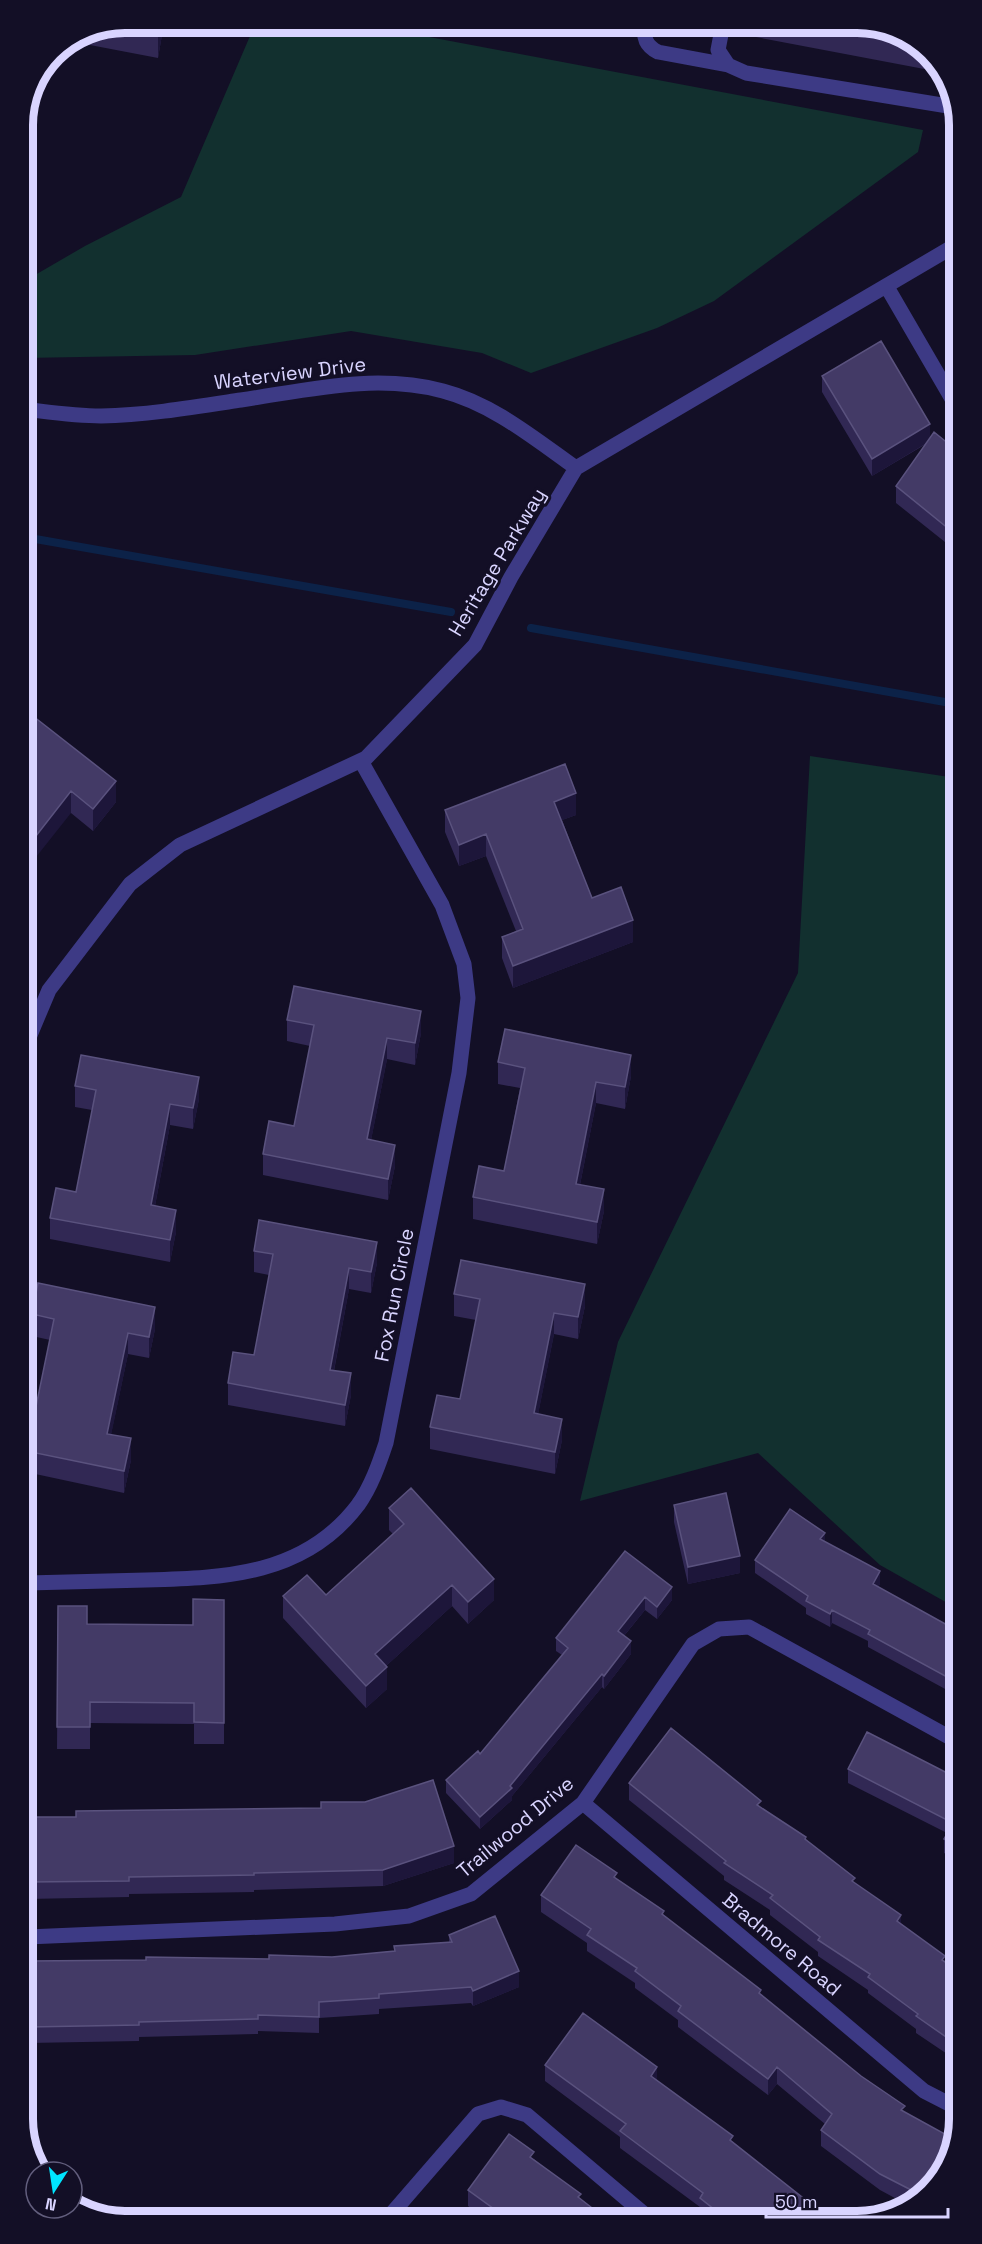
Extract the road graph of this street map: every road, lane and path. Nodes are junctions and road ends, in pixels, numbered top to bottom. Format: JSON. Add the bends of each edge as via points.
{"nodes":[{"id":1,"x":644,"y":33,"type":"edge"},
{"id":2,"x":721,"y":33,"type":"edge"},
{"id":3,"x":728,"y":65,"type":"junction"},
{"id":4,"x":946,"y":106,"type":"edge"},
{"id":5,"x":949,"y":249,"type":"edge"},
{"id":6,"x":887,"y":288,"type":"junction"},
{"id":7,"x":949,"y":394,"type":"edge"},
{"id":8,"x":33,"y":410,"type":"edge"},
{"id":9,"x":576,"y":468,"type":"junction"},
{"id":10,"x":361,"y":761,"type":"junction"},
{"id":11,"x":33,"y":1028,"type":"edge"},
{"id":12,"x":33,"y":1583,"type":"edge"},
{"id":13,"x":949,"y":1737,"type":"edge"},
{"id":14,"x":583,"y":1803,"type":"junction"},
{"id":15,"x":33,"y":1937,"type":"edge"},
{"id":16,"x":949,"y":2104,"type":"edge"},
{"id":17,"x":394,"y":2211,"type":"edge"},
{"id":18,"x":641,"y":2211,"type":"edge"}],
"edges":[{"from":1,"to":3,"type":"street","via":[[649,48],[658,52]]},
{"from":2,"to":3,"type":"street","via":[[718,50]]},
{"from":3,"to":4,"type":"street","via":[[746,73]]},
{"from":5,"to":6,"type":"street","name":"Heritage Parkway"},
{"from":6,"to":7,"type":"street"},
{"from":6,"to":9,"type":"street","name":"Heritage Parkway"},
{"from":8,"to":9,"type":"street","name":"Waterview Drive","via":[[99,416],[343,384],[395,382],[445,391],[476,404],[508,420]]},
{"from":9,"to":10,"type":"street","name":"Heritage Parkway","via":[[475,645]]},
{"from":10,"to":11,"type":"street","name":"Heritage Parkway","via":[[180,844],[129,884],[49,990]]},
{"from":10,"to":12,"type":"street","name":"Fox Run Circle","via":[[442,905],[464,964],[468,998],[459,1073],[389,1431],[375,1473],[358,1504],[332,1534],[299,1555],[255,1572],[196,1579]]},
{"from":13,"to":14,"type":"street","name":"Trailwood Drive","via":[[749,1627],[719,1629],[693,1644]]},
{"from":14,"to":15,"type":"street","name":"Trailwood Drive","via":[[471,1894],[409,1916],[335,1924]]},
{"from":14,"to":16,"type":"street","name":"Bradmore Road","via":[[924,2091]]},
{"from":17,"to":18,"type":"street","via":[[478,2114],[501,2107],[527,2115]]}]}
